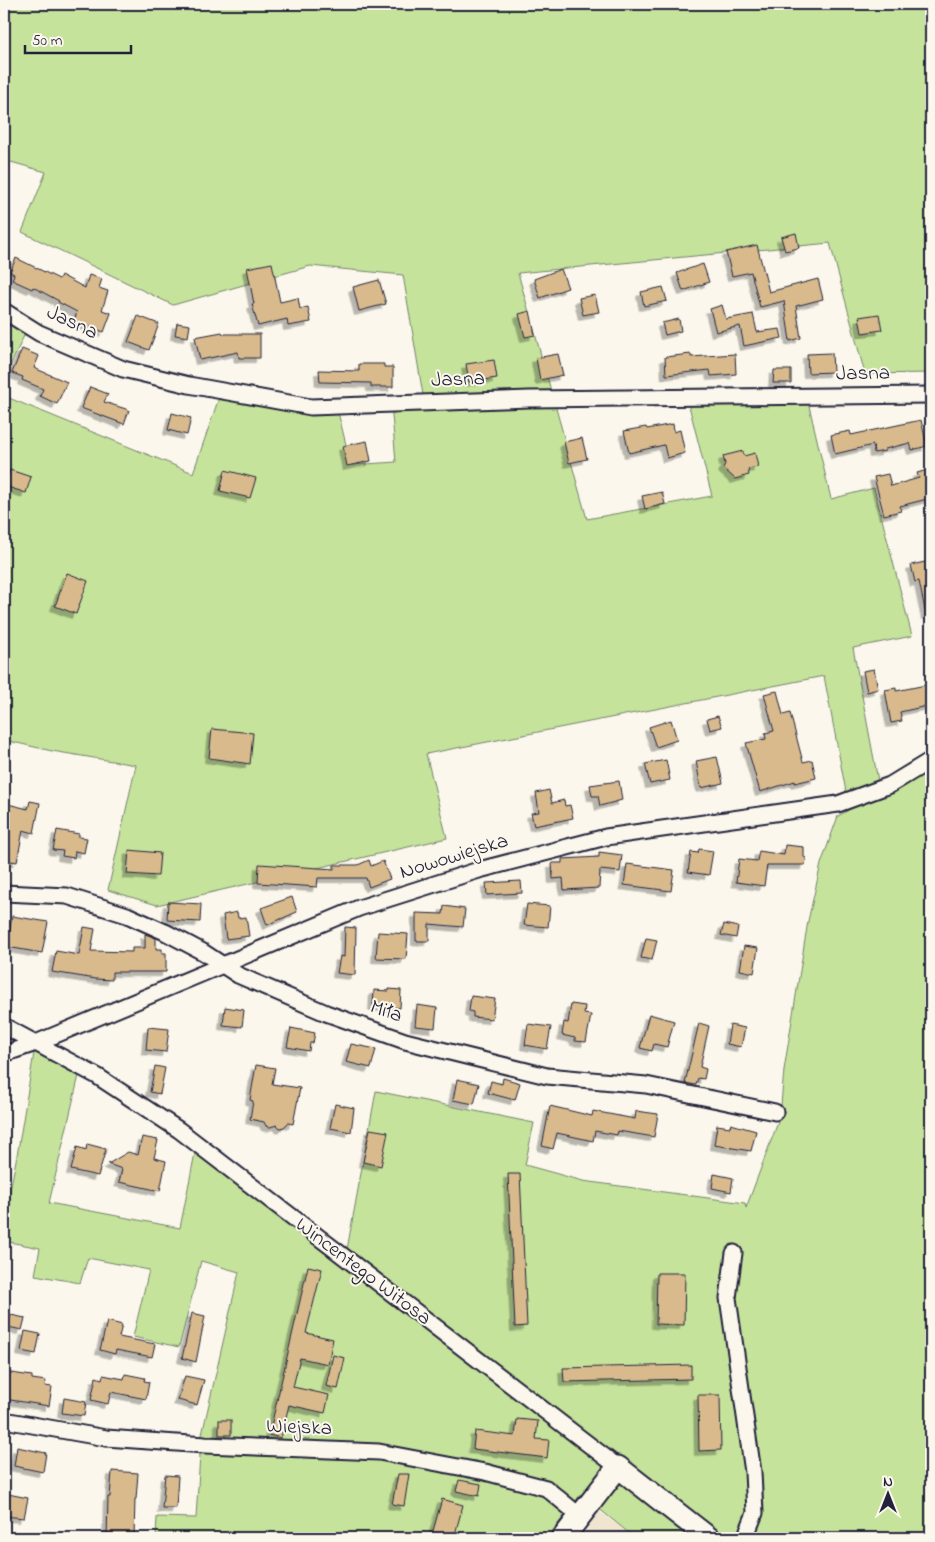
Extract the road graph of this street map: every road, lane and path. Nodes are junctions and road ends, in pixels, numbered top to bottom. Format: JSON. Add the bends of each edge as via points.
{"nodes":[{"id":1,"x":4,"y":310,"type":"edge"},
{"id":2,"x":931,"y":395,"type":"edge"},
{"id":3,"x":931,"y":760,"type":"edge"},
{"id":4,"x":4,"y":893,"type":"edge"},
{"id":5,"x":224,"y":965,"type":"junction"},
{"id":6,"x":4,"y":1026,"type":"edge"},
{"id":7,"x":36,"y":1043,"type":"junction"},
{"id":8,"x":4,"y":1054,"type":"edge"},
{"id":9,"x":774,"y":1112,"type":"dead end"},
{"id":10,"x":734,"y":1254,"type":"dead end"},
{"id":11,"x":4,"y":1420,"type":"edge"},
{"id":12,"x":618,"y":1467,"type":"junction"},
{"id":13,"x":580,"y":1516,"type":"junction"},
{"id":14,"x":563,"y":1538,"type":"edge"},
{"id":15,"x":709,"y":1538,"type":"edge"},
{"id":16,"x":745,"y":1538,"type":"edge"}],
"edges":[{"from":1,"to":2,"type":"street","name":"Jasna","via":[[39,333],[123,369],[189,385],[311,406],[529,399]]},
{"from":3,"to":5,"type":"street","name":"Nowowiejska","via":[[890,785],[838,804],[606,837],[479,870],[359,908]]},
{"from":4,"to":5,"type":"street","name":"Miła","via":[[67,896],[127,915]]},
{"from":5,"to":7,"type":"street","name":"Nowowiejska"},
{"from":5,"to":9,"type":"street","name":"Miła","via":[[238,975],[326,1013],[405,1040],[547,1076],[646,1086]]},
{"from":6,"to":7,"type":"street","name":"Wincentego Witosa"},
{"from":7,"to":8,"type":"street","name":"Nowowiejska"},
{"from":7,"to":12,"type":"street","name":"Wincentego Witosa","via":[[97,1076],[179,1130]]},
{"from":10,"to":16,"type":"street","via":[[728,1298],[754,1472],[755,1513]]},
{"from":11,"to":13,"type":"street","name":"Wiejska","via":[[106,1438],[379,1452],[484,1472],[546,1488]]},
{"from":12,"to":13,"type":"street"},
{"from":12,"to":15,"type":"street","name":"Wincentego Witosa"},
{"from":13,"to":14,"type":"street"}]}
